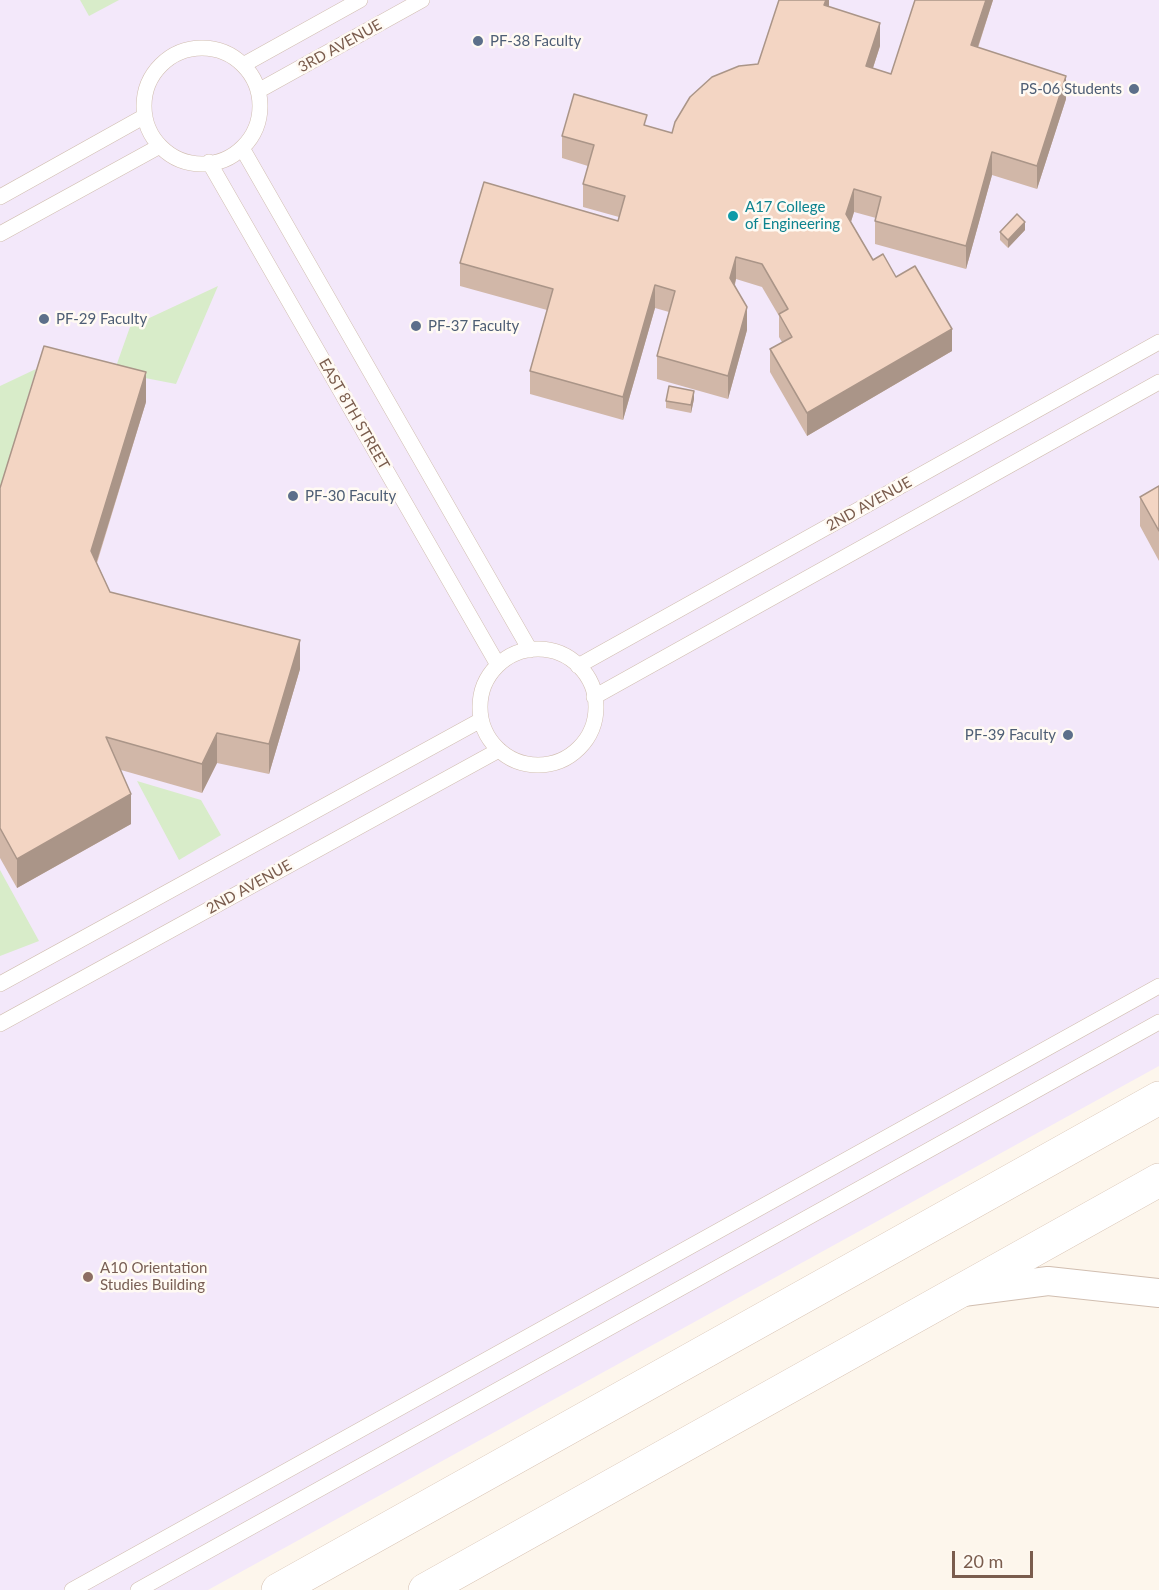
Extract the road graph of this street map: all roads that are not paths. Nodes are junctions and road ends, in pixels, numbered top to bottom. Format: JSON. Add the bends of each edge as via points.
{"nodes":[{"id":1,"x":360,"y":0,"type":"edge"},
{"id":2,"x":422,"y":0,"type":"edge"},
{"id":3,"x":243,"y":64,"type":"junction"},
{"id":4,"x":258,"y":91,"type":"junction"},
{"id":5,"x":145,"y":116,"type":"junction"},
{"id":6,"x":160,"y":146,"type":"junction"},
{"id":7,"x":242,"y":148,"type":"junction"},
{"id":8,"x":209,"y":162,"type":"junction"},
{"id":9,"x":0,"y":197,"type":"edge"},
{"id":10,"x":0,"y":234,"type":"edge"},
{"id":11,"x":1159,"y":342,"type":"edge"},
{"id":12,"x":1159,"y":382,"type":"edge"},
{"id":13,"x":530,"y":650,"type":"junction"},
{"id":14,"x":498,"y":665,"type":"junction"},
{"id":15,"x":578,"y":666,"type":"junction"},
{"id":16,"x":594,"y":697,"type":"junction"},
{"id":17,"x":481,"y":720,"type":"junction"},
{"id":18,"x":499,"y":750,"type":"junction"},
{"id":19,"x":0,"y":984,"type":"edge"},
{"id":20,"x":1159,"y":986,"type":"edge"},
{"id":21,"x":1159,"y":1022,"type":"edge"},
{"id":22,"x":0,"y":1024,"type":"edge"},
{"id":23,"x":1159,"y":1098,"type":"edge"},
{"id":24,"x":1159,"y":1180,"type":"edge"},
{"id":25,"x":958,"y":1292,"type":"junction"},
{"id":26,"x":1159,"y":1293,"type":"edge"},
{"id":27,"x":72,"y":1590,"type":"edge"},
{"id":28,"x":138,"y":1590,"type":"edge"},
{"id":29,"x":278,"y":1590,"type":"edge"},
{"id":30,"x":425,"y":1590,"type":"edge"}],
"edges":[{"from":1,"to":3,"type":"lane","name":"3RD AVENUE"},
{"from":2,"to":4,"type":"lane","name":"3RD AVENUE"},
{"from":3,"to":4,"type":"lane"},
{"from":3,"to":5,"type":"lane","via":[[219,50],[204,48],[175,54],[153,75],[147,88]]},
{"from":4,"to":7,"type":"lane","via":[[258,123]]},
{"from":5,"to":6,"type":"lane"},
{"from":5,"to":9,"type":"lane"},
{"from":6,"to":8,"type":"lane","via":[[185,161]]},
{"from":6,"to":10,"type":"lane"},
{"from":7,"to":8,"type":"lane","via":[[229,157]]},
{"from":7,"to":13,"type":"lane"},
{"from":8,"to":14,"type":"lane","name":"EAST 8TH STREET"},
{"from":11,"to":15,"type":"lane","name":"2ND AVENUE"},
{"from":12,"to":16,"type":"lane"},
{"from":13,"to":14,"type":"lane"},
{"from":13,"to":15,"type":"lane","via":[[555,652]]},
{"from":14,"to":17,"type":"lane","via":[[482,690]]},
{"from":15,"to":16,"type":"lane"},
{"from":16,"to":18,"type":"lane","via":[[593,725],[587,739],[564,759],[535,765],[520,763]]},
{"from":17,"to":18,"type":"lane","via":[[486,735]]},
{"from":17,"to":19,"type":"lane"},
{"from":18,"to":22,"type":"lane","name":"2ND AVENUE"},
{"from":20,"to":27,"type":"lane"},
{"from":21,"to":28,"type":"lane"},
{"from":23,"to":29,"type":"main road"},
{"from":24,"to":25,"type":"main road"},
{"from":25,"to":26,"type":"street","via":[[1048,1281]]},
{"from":25,"to":30,"type":"main road"}]}
